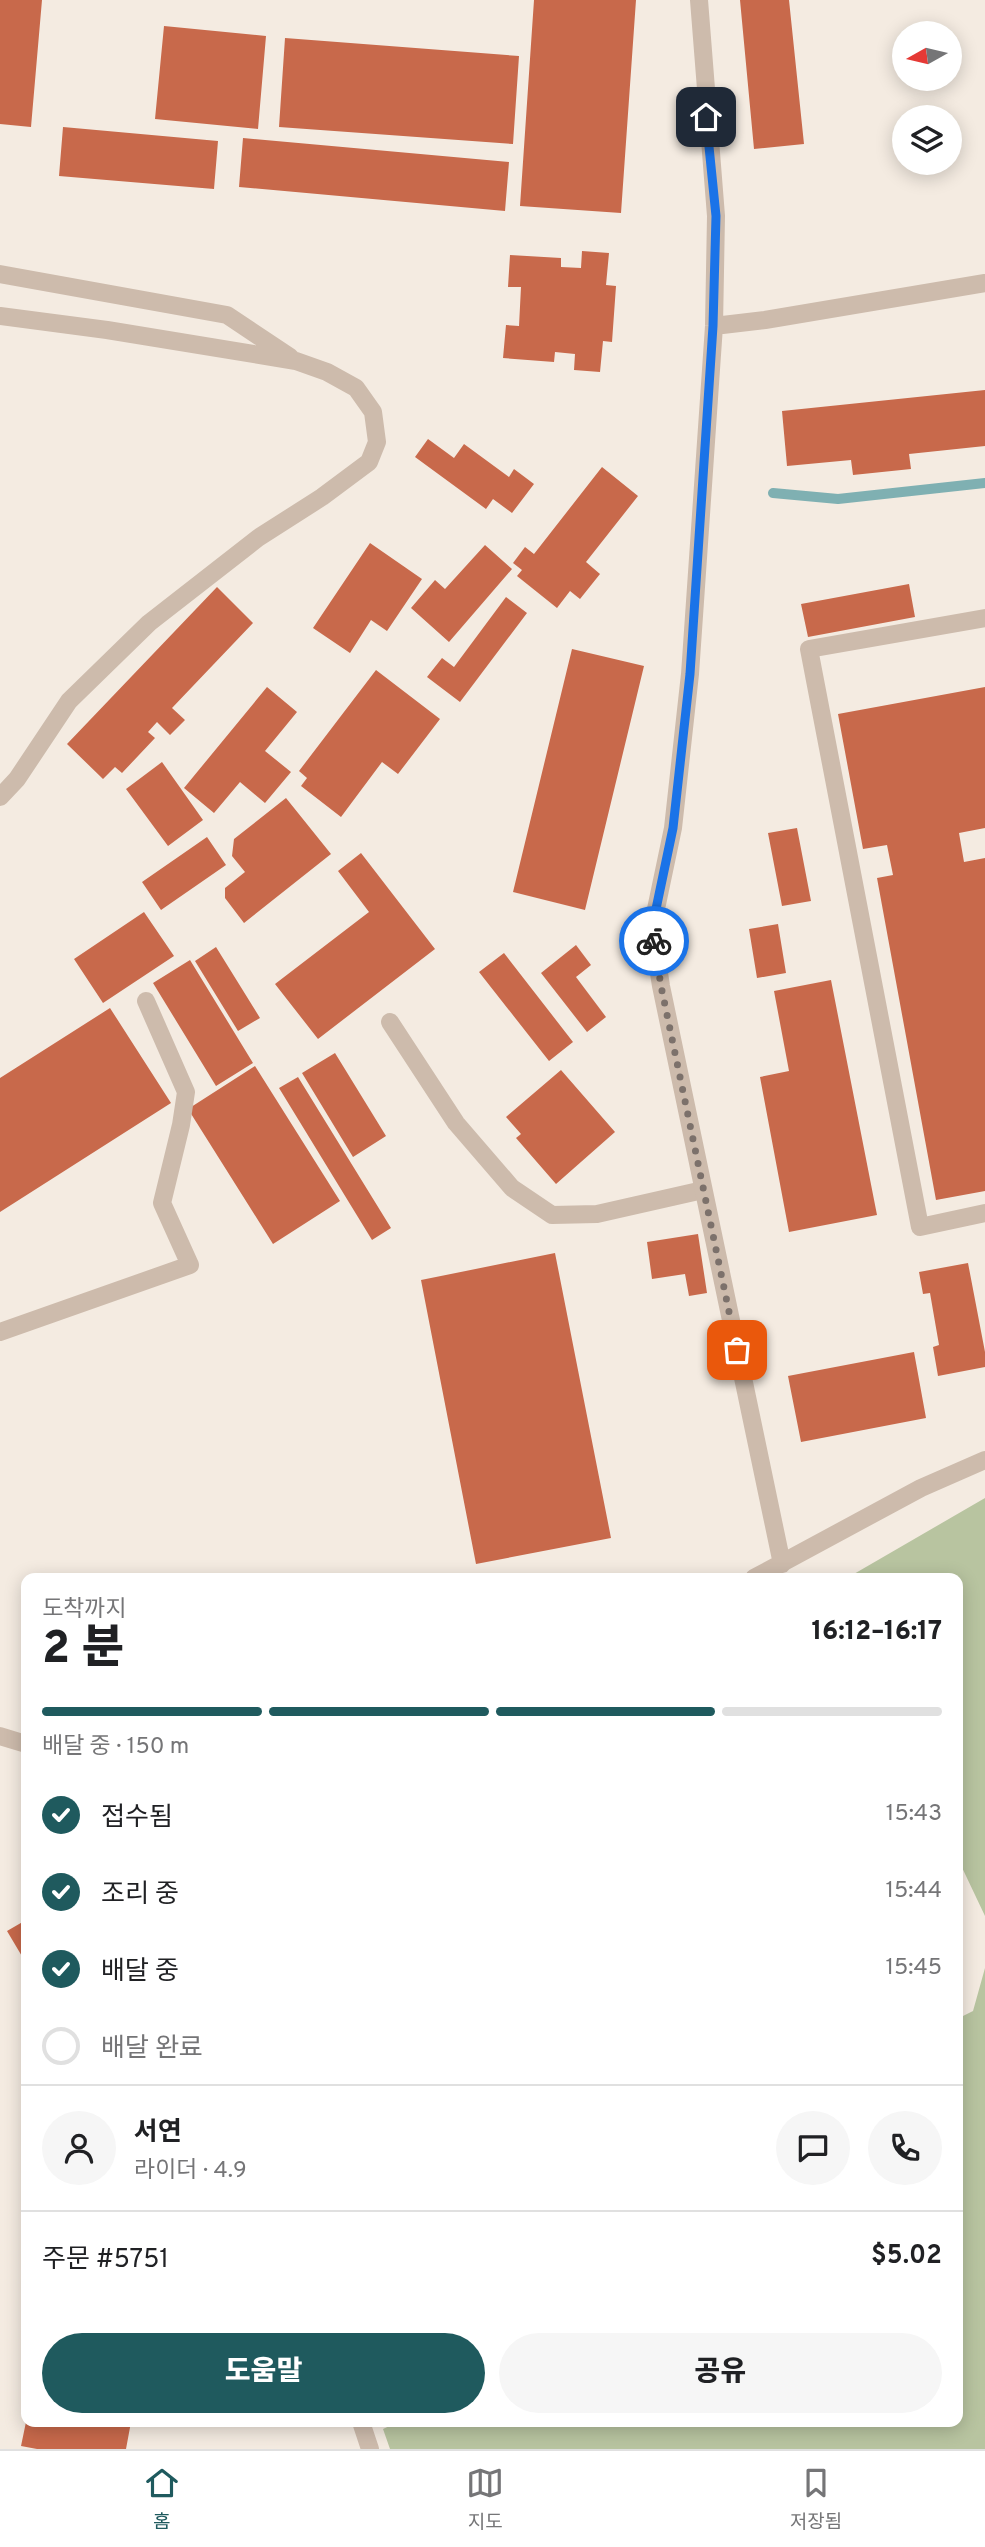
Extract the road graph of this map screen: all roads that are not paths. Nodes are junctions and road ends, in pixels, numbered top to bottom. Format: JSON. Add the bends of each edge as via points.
{"nodes":[{"id":1,"x":699,"y":0,"type":"edge"},
{"id":2,"x":0,"y":274,"type":"edge"},
{"id":3,"x":985,"y":283,"type":"edge"},
{"id":4,"x":0,"y":316,"type":"edge"},
{"id":5,"x":713,"y":326,"type":"junction"},
{"id":6,"x":296,"y":361,"type":"junction"},
{"id":7,"x":985,"y":618,"type":"edge"},
{"id":8,"x":0,"y":797,"type":"edge"},
{"id":9,"x":146,"y":1002,"type":"dead end"},
{"id":10,"x":390,"y":1022,"type":"dead end"},
{"id":11,"x":703,"y":1190,"type":"junction"},
{"id":12,"x":985,"y":1213,"type":"edge"},
{"id":13,"x":0,"y":1332,"type":"edge"},
{"id":14,"x":985,"y":1460,"type":"edge"},
{"id":15,"x":782,"y":1564,"type":"junction"},
{"id":16,"x":764,"y":1573,"type":"edge"},
{"id":17,"x":0,"y":1736,"type":"edge"},
{"id":18,"x":21,"y":1742,"type":"edge"},
{"id":19,"x":363,"y":2427,"type":"edge"},
{"id":20,"x":370,"y":2449,"type":"edge"}],
"edges":[{"from":1,"to":5,"type":"street","via":[[716,216]]},
{"from":2,"to":6,"type":"street","via":[[227,315]]},
{"from":3,"to":5,"type":"street"},
{"from":4,"to":6,"type":"street"},
{"from":5,"to":11,"type":"street","via":[[690,674],[673,828],[652,928]]},
{"from":6,"to":8,"type":"street","via":[[356,388],[373,412],[377,442],[369,462],[258,538],[149,623],[69,701],[18,779]]},
{"from":7,"to":12,"type":"street","via":[[809,649],[920,1227]]},
{"from":9,"to":13,"type":"street","via":[[186,1092],[162,1203],[190,1265]]},
{"from":10,"to":11,"type":"street","via":[[456,1123],[512,1188],[552,1215],[597,1214]]},
{"from":11,"to":15,"type":"street"},
{"from":14,"to":15,"type":"street","via":[[921,1488]]},
{"from":15,"to":16,"type":"street"},
{"from":17,"to":18,"type":"street"},
{"from":19,"to":20,"type":"street"}]}
